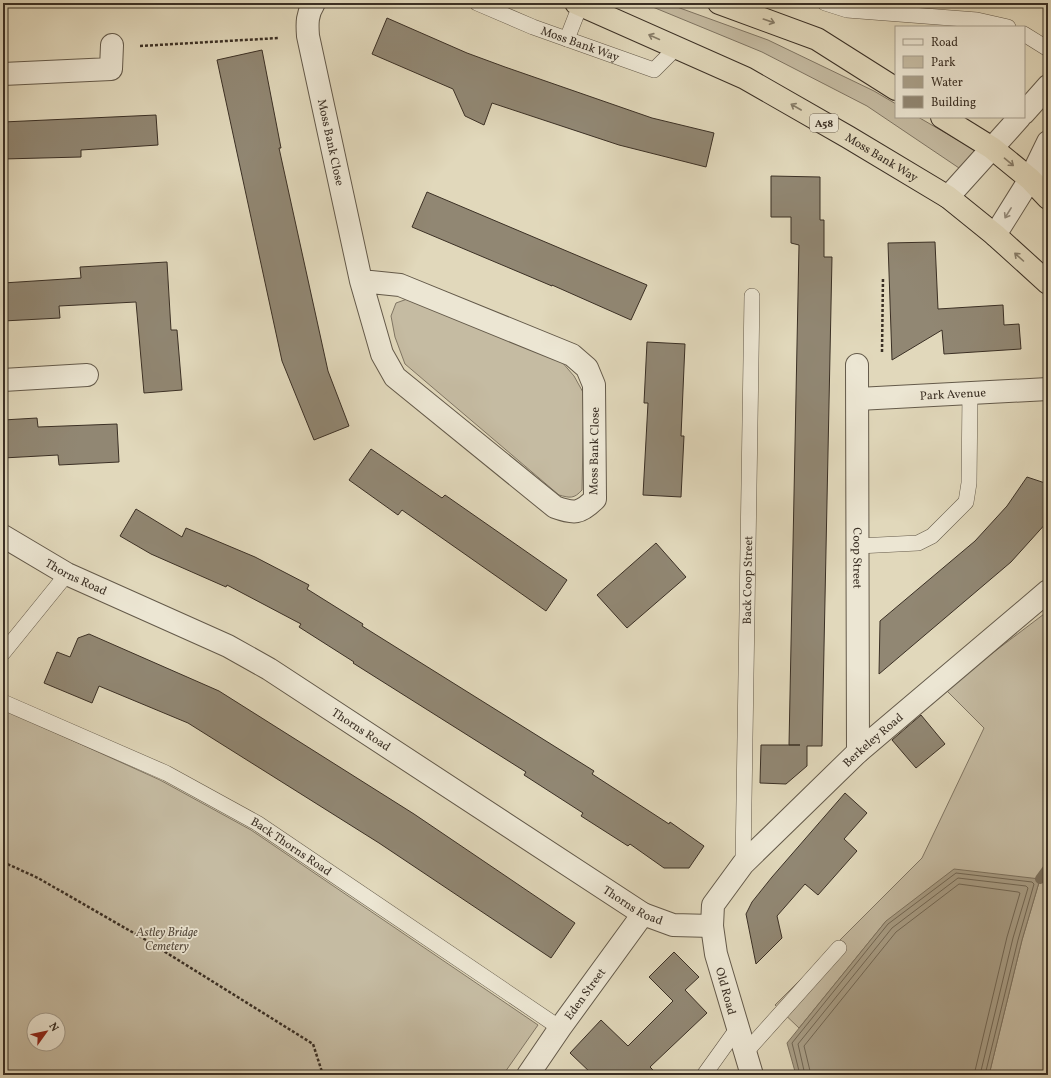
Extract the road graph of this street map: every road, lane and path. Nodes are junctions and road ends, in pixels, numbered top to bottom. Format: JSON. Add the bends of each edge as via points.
{"nodes":[{"id":1,"x":314,"y":3,"type":"edge"},
{"id":2,"x":477,"y":3,"type":"edge"},
{"id":3,"x":719,"y":3,"type":"edge"},
{"id":4,"x":825,"y":3,"type":"edge"},
{"id":5,"x":579,"y":4,"type":"edge"},
{"id":6,"x":1003,"y":26,"type":"edge"},
{"id":7,"x":1025,"y":35,"type":"edge"},
{"id":8,"x":308,"y":36,"type":"junction"},
{"id":9,"x":567,"y":39,"type":"junction"},
{"id":10,"x":112,"y":46,"type":"joint"},
{"id":11,"x":676,"y":47,"type":"junction"},
{"id":12,"x":1048,"y":49,"type":"edge"},
{"id":13,"x":3,"y":74,"type":"edge"},
{"id":14,"x":1048,"y":86,"type":"edge"},
{"id":15,"x":895,"y":88,"type":"edge"},
{"id":16,"x":1025,"y":112,"type":"edge"},
{"id":17,"x":944,"y":118,"type":"edge"},
{"id":18,"x":1019,"y":118,"type":"edge"},
{"id":19,"x":1048,"y":142,"type":"edge"},
{"id":20,"x":992,"y":148,"type":"junction"},
{"id":21,"x":1030,"y":179,"type":"junction"},
{"id":22,"x":948,"y":197,"type":"junction"},
{"id":23,"x":1048,"y":198,"type":"edge"},
{"id":24,"x":995,"y":235,"type":"junction"},
{"id":25,"x":883,"y":277,"type":"dead end"},
{"id":26,"x":361,"y":281,"type":"junction"},
{"id":27,"x":1048,"y":283,"type":"edge"},
{"id":28,"x":752,"y":296,"type":"dead end"},
{"id":29,"x":1048,"y":344,"type":"edge"},
{"id":30,"x":1048,"y":358,"type":"edge"},
{"id":31,"x":857,"y":364,"type":"joint"},
{"id":32,"x":87,"y":374,"type":"dead end"},
{"id":33,"x":3,"y":380,"type":"edge"},
{"id":34,"x":1048,"y":389,"type":"edge"},
{"id":35,"x":970,"y":394,"type":"junction"},
{"id":36,"x":858,"y":399,"type":"junction"},
{"id":37,"x":3,"y":536,"type":"edge"},
{"id":38,"x":858,"y":546,"type":"junction"},
{"id":39,"x":67,"y":574,"type":"junction"},
{"id":40,"x":1048,"y":591,"type":"edge"},
{"id":41,"x":3,"y":653,"type":"edge"},
{"id":42,"x":3,"y":702,"type":"edge"},
{"id":43,"x":858,"y":752,"type":"junction"},
{"id":44,"x":3,"y":862,"type":"edge"},
{"id":45,"x":743,"y":864,"type":"junction"},
{"id":46,"x":643,"y":914,"type":"junction"},
{"id":47,"x":713,"y":916,"type":"junction"},
{"id":48,"x":839,"y":948,"type":"dead end"},
{"id":49,"x":560,"y":1028,"type":"junction"},
{"id":50,"x":737,"y":1028,"type":"junction"},
{"id":51,"x":744,"y":1053,"type":"junction"},
{"id":52,"x":324,"y":1075,"type":"edge"},
{"id":53,"x":528,"y":1075,"type":"edge"},
{"id":54,"x":704,"y":1075,"type":"edge"},
{"id":55,"x":752,"y":1075,"type":"edge"}],
"edges":[{"from":1,"to":8,"type":"street","name":"Moss Bank Close","via":[[309,11]]},
{"from":2,"to":9,"type":"lane","name":"Moss Bank Way"},
{"from":3,"to":15,"type":"highway","one_way":true,"via":[[817,39]]},
{"from":4,"to":6,"type":"lane","via":[[847,10],[976,20]]},
{"from":5,"to":9,"type":"lane"},
{"from":11,"to":5,"type":"highway","name":"Moss Bank Way","number":"A58","one_way":true},
{"from":7,"to":12,"type":"lane"},
{"from":8,"to":10,"type":"path"},
{"from":8,"to":26,"type":"street","name":"Moss Bank Close"},
{"from":9,"to":11,"type":"lane","name":"Moss Bank Way","via":[[654,70]]},
{"from":10,"to":13,"type":"street","via":[[111,69]]},
{"from":22,"to":11,"type":"highway","name":"Moss Bank Way","number":"A58","one_way":true,"via":[[745,78]]},
{"from":14,"to":16,"type":"street"},
{"from":17,"to":20,"type":"highway"},
{"from":18,"to":20,"type":"street"},
{"from":19,"to":21,"type":"street"},
{"from":20,"to":21,"type":"highway","one_way":true},
{"from":20,"to":22,"type":"street"},
{"from":21,"to":23,"type":"highway"},
{"from":21,"to":24,"type":"street","one_way":true},
{"from":22,"to":24,"type":"highway","name":"Moss Bank Way","number":"A58"},
{"from":27,"to":24,"type":"highway","name":"Moss Bank Way","number":"A58","one_way":true},
{"from":25,"to":31,"type":"path","via":[[883,351]]},
{"from":26,"to":26,"type":"street","name":"Moss Bank Close","via":[[382,354],[394,377],[555,508],[570,513],[584,510],[595,499],[594,385],[586,368],[572,355],[400,285]]},
{"from":28,"to":45,"type":"lane","name":"Back Coop Street"},
{"from":29,"to":30,"type":"path","via":[[1045,348]]},
{"from":31,"to":36,"type":"street","name":"Coop Street"},
{"from":32,"to":33,"type":"street"},
{"from":34,"to":35,"type":"street","name":"Park Avenue"},
{"from":35,"to":36,"type":"street","name":"Park Avenue"},
{"from":35,"to":38,"type":"lane","via":[[969,483],[966,502],[932,536],[918,543]]},
{"from":36,"to":38,"type":"street","name":"Coop Street"},
{"from":37,"to":39,"type":"street","name":"Thorns Road"},
{"from":38,"to":43,"type":"street","name":"Coop Street"},
{"from":39,"to":41,"type":"lane"},
{"from":39,"to":46,"type":"street","name":"Thorns Road","via":[[228,646],[270,669]]},
{"from":40,"to":43,"type":"street","name":"Berkeley Road"},
{"from":42,"to":49,"type":"lane","name":"Back Thorns Road","via":[[166,773],[257,823]]},
{"from":43,"to":45,"type":"street","name":"Berkeley Road"},
{"from":44,"to":52,"type":"path","via":[[38,878],[146,940],[314,1044]]},
{"from":45,"to":47,"type":"street","name":"Berkeley Road"},
{"from":46,"to":47,"type":"street","name":"Thorns Road","via":[[673,925]]},
{"from":46,"to":49,"type":"street","name":"Eden Street"},
{"from":47,"to":50,"type":"street","name":"Old Road","via":[[716,954]]},
{"from":48,"to":51,"type":"lane"},
{"from":49,"to":53,"type":"street","name":"Eden Street"},
{"from":50,"to":51,"type":"street","name":"Old Road"},
{"from":50,"to":54,"type":"lane"},
{"from":51,"to":55,"type":"street","name":"Old Road"}]}
